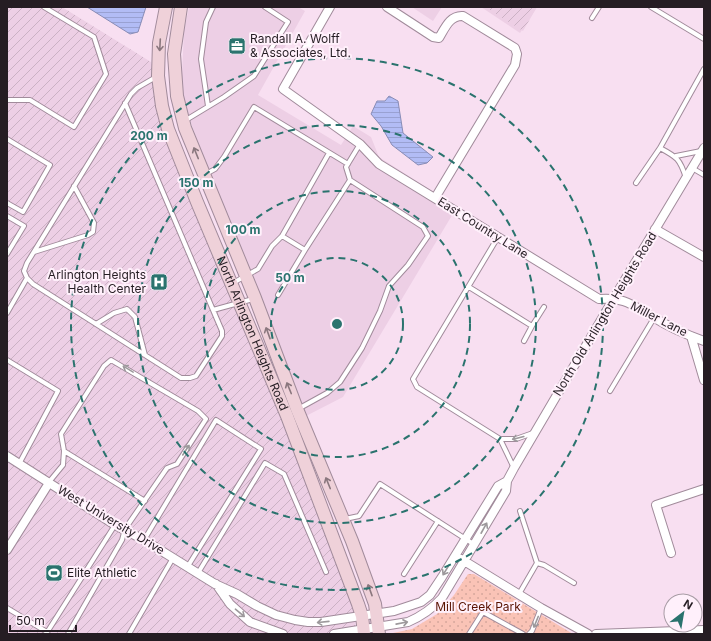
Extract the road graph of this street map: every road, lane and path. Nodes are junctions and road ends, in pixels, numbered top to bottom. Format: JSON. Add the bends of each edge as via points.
{"nodes":[{"id":1,"x":44,"y":7,"type":"edge"},
{"id":2,"x":166,"y":7,"type":"edge"},
{"id":3,"x":181,"y":7,"type":"edge"},
{"id":4,"x":213,"y":7,"type":"edge"},
{"id":5,"x":265,"y":7,"type":"edge"},
{"id":6,"x":329,"y":7,"type":"edge"},
{"id":7,"x":387,"y":7,"type":"edge"},
{"id":8,"x":599,"y":7,"type":"edge"},
{"id":9,"x":651,"y":7,"type":"edge"},
{"id":10,"x":592,"y":18,"type":"dead end"},
{"id":11,"x":704,"y":39,"type":"edge"},
{"id":12,"x":704,"y":69,"type":"edge"},
{"id":13,"x":158,"y":76,"type":"junction"},
{"id":14,"x":7,"y":100,"type":"edge"},
{"id":15,"x":125,"y":103,"type":"junction"},
{"id":16,"x":208,"y":106,"type":"junction"},
{"id":17,"x":184,"y":122,"type":"junction"},
{"id":18,"x":7,"y":139,"type":"edge"},
{"id":19,"x":360,"y":144,"type":"junction"},
{"id":20,"x":660,"y":148,"type":"junction"},
{"id":21,"x":703,"y":149,"type":"edge"},
{"id":22,"x":329,"y":153,"type":"junction"},
{"id":23,"x":676,"y":156,"type":"junction"},
{"id":24,"x":348,"y":164,"type":"junction"},
{"id":25,"x":692,"y":168,"type":"junction"},
{"id":26,"x":204,"y":175,"type":"junction"},
{"id":27,"x":704,"y":175,"type":"edge"},
{"id":28,"x":686,"y":178,"type":"junction"},
{"id":29,"x":350,"y":180,"type":"junction"},
{"id":30,"x":636,"y":183,"type":"dead end"},
{"id":31,"x":74,"y":186,"type":"junction"},
{"id":32,"x":435,"y":198,"type":"junction"},
{"id":33,"x":7,"y":203,"type":"edge"},
{"id":34,"x":7,"y":216,"type":"edge"},
{"id":35,"x":655,"y":229,"type":"junction"},
{"id":36,"x":282,"y":236,"type":"junction"},
{"id":37,"x":498,"y":237,"type":"junction"},
{"id":38,"x":305,"y":250,"type":"junction"},
{"id":39,"x":34,"y":252,"type":"junction"},
{"id":40,"x":7,"y":254,"type":"edge"},
{"id":41,"x":704,"y":257,"type":"edge"},
{"id":42,"x":246,"y":276,"type":"junction"},
{"id":43,"x":27,"y":278,"type":"junction"},
{"id":44,"x":232,"y":283,"type":"junction"},
{"id":45,"x":468,"y":286,"type":"junction"},
{"id":46,"x":278,"y":296,"type":"dead end"},
{"id":47,"x":255,"y":298,"type":"junction"},
{"id":48,"x":614,"y":298,"type":"junction"},
{"id":49,"x":241,"y":303,"type":"junction"},
{"id":50,"x":544,"y":307,"type":"dead end"},
{"id":51,"x":213,"y":310,"type":"junction"},
{"id":52,"x":7,"y":313,"type":"edge"},
{"id":53,"x":654,"y":318,"type":"junction"},
{"id":54,"x":96,"y":324,"type":"junction"},
{"id":55,"x":532,"y":326,"type":"junction"},
{"id":56,"x":691,"y":336,"type":"junction"},
{"id":57,"x":524,"y":341,"type":"dead end"},
{"id":58,"x":704,"y":341,"type":"edge"},
{"id":59,"x":145,"y":355,"type":"junction"},
{"id":60,"x":7,"y":360,"type":"edge"},
{"id":61,"x":704,"y":380,"type":"edge"},
{"id":62,"x":610,"y":391,"type":"dead end"},
{"id":63,"x":297,"y":409,"type":"junction"},
{"id":64,"x":536,"y":432,"type":"junction"},
{"id":65,"x":500,"y":439,"type":"junction"},
{"id":66,"x":64,"y":451,"type":"junction"},
{"id":67,"x":7,"y":456,"type":"edge"},
{"id":68,"x":19,"y":464,"type":"junction"},
{"id":69,"x":514,"y":468,"type":"junction"},
{"id":70,"x":507,"y":481,"type":"junction"},
{"id":71,"x":49,"y":483,"type":"junction"},
{"id":72,"x":704,"y":489,"type":"edge"},
{"id":73,"x":145,"y":501,"type":"junction"},
{"id":74,"x":520,"y":511,"type":"dead end"},
{"id":75,"x":343,"y":520,"type":"junction"},
{"id":76,"x":438,"y":520,"type":"junction"},
{"id":77,"x":115,"y":525,"type":"junction"},
{"id":78,"x":125,"y":530,"type":"junction"},
{"id":79,"x":466,"y":539,"type":"junction"},
{"id":80,"x":144,"y":540,"type":"junction"},
{"id":81,"x":475,"y":545,"type":"junction"},
{"id":82,"x":7,"y":550,"type":"edge"},
{"id":83,"x":671,"y":553,"type":"dead end"},
{"id":84,"x":455,"y":556,"type":"junction"},
{"id":85,"x":174,"y":558,"type":"junction"},
{"id":86,"x":465,"y":562,"type":"junction"},
{"id":87,"x":537,"y":563,"type":"junction"},
{"id":88,"x":188,"y":566,"type":"junction"},
{"id":89,"x":326,"y":572,"type":"dead end"},
{"id":90,"x":198,"y":573,"type":"junction"},
{"id":91,"x":404,"y":574,"type":"dead end"},
{"id":92,"x":574,"y":583,"type":"dead end"},
{"id":93,"x":216,"y":584,"type":"junction"},
{"id":94,"x":519,"y":595,"type":"junction"},
{"id":95,"x":7,"y":608,"type":"edge"},
{"id":96,"x":541,"y":608,"type":"junction"},
{"id":97,"x":377,"y":613,"type":"junction"},
{"id":98,"x":362,"y":616,"type":"junction"},
{"id":99,"x":704,"y":630,"type":"edge"},
{"id":100,"x":379,"y":631,"type":"edge"},
{"id":101,"x":364,"y":632,"type":"edge"},
{"id":102,"x":46,"y":633,"type":"edge"},
{"id":103,"x":68,"y":634,"type":"edge"},
{"id":104,"x":129,"y":634,"type":"edge"},
{"id":105,"x":284,"y":634,"type":"edge"},
{"id":106,"x":334,"y":634,"type":"edge"},
{"id":107,"x":469,"y":634,"type":"edge"},
{"id":108,"x":523,"y":634,"type":"edge"},
{"id":109,"x":529,"y":634,"type":"edge"},
{"id":110,"x":588,"y":634,"type":"edge"},
{"id":111,"x":596,"y":634,"type":"edge"}],
"edges":[{"from":1,"to":14,"type":"lane","via":[[94,37],[106,74],[74,127],[30,100]]},
{"from":2,"to":13,"type":"main road","name":"North Arlington Heights Road","one_way":true},
{"from":3,"to":17,"type":"main road","name":"North Arlington Heights Road","via":[[174,54],[177,96]]},
{"from":4,"to":16,"type":"lane","via":[[206,22],[201,59]]},
{"from":5,"to":16,"type":"lane","via":[[288,22],[254,76]]},
{"from":6,"to":19,"type":"street","name":"East Country Lane","via":[[283,89]]},
{"from":7,"to":32,"type":"street","via":[[436,38],[455,16],[463,16],[515,48],[517,54],[515,65]]},
{"from":8,"to":10,"type":"lane"},
{"from":9,"to":11,"type":"lane"},
{"from":12,"to":20,"type":"lane"},
{"from":13,"to":15,"type":"lane","via":[[137,88]]},
{"from":13,"to":44,"type":"main road","name":"North Arlington Heights Road","via":[[162,106],[174,147]]},
{"from":15,"to":31,"type":"lane"},
{"from":15,"to":51,"type":"lane"},
{"from":16,"to":17,"type":"lane"},
{"from":26,"to":17,"type":"main road","name":"North Arlington Heights Road","one_way":true},
{"from":18,"to":33,"type":"lane","via":[[50,165],[23,212]]},
{"from":19,"to":24,"type":"lane"},
{"from":19,"to":32,"type":"street","name":"East Country Lane","via":[[379,164]]},
{"from":20,"to":23,"type":"lane"},
{"from":20,"to":30,"type":"lane"},
{"from":21,"to":23,"type":"lane","via":[[696,153]]},
{"from":21,"to":25,"type":"street","name":"North Old Arlington Heights Road"},
{"from":22,"to":24,"type":"lane"},
{"from":22,"to":26,"type":"lane","via":[[254,107],[224,157],[215,169]]},
{"from":22,"to":36,"type":"lane"},
{"from":23,"to":28,"type":"lane"},
{"from":24,"to":29,"type":"lane","via":[[346,167]]},
{"from":25,"to":27,"type":"lane"},
{"from":25,"to":28,"type":"street","name":"North Old Arlington Heights Road"},
{"from":26,"to":42,"type":"main road","name":"North Arlington Heights Road"},
{"from":28,"to":35,"type":"street","name":"North Old Arlington Heights Road"},
{"from":29,"to":38,"type":"lane"},
{"from":29,"to":63,"type":"lane","via":[[423,227],[428,236],[408,265],[389,286],[362,348],[340,382],[327,393]]},
{"from":31,"to":39,"type":"lane"},
{"from":31,"to":39,"type":"lane","via":[[94,223],[93,232]]},
{"from":32,"to":37,"type":"street","name":"East Country Lane"},
{"from":34,"to":40,"type":"lane","via":[[24,226]]},
{"from":35,"to":41,"type":"street"},
{"from":35,"to":48,"type":"street","name":"North Old Arlington Heights Road"},
{"from":36,"to":38,"type":"lane"},
{"from":36,"to":42,"type":"lane","via":[[272,246],[258,269]]},
{"from":37,"to":45,"type":"lane"},
{"from":37,"to":48,"type":"street","name":"East Country Lane","via":[[599,299]]},
{"from":38,"to":46,"type":"lane"},
{"from":39,"to":43,"type":"lane","via":[[24,271]]},
{"from":42,"to":44,"type":"lane"},
{"from":42,"to":47,"type":"main road","name":"North Arlington Heights Road"},
{"from":43,"to":52,"type":"lane"},
{"from":43,"to":54,"type":"lane"},
{"from":44,"to":49,"type":"main road","name":"North Arlington Heights Road"},
{"from":45,"to":55,"type":"lane"},
{"from":45,"to":65,"type":"lane","via":[[414,379],[417,387]]},
{"from":47,"to":49,"type":"lane"},
{"from":63,"to":47,"type":"main road","name":"North Arlington Heights Road","one_way":true},
{"from":48,"to":53,"type":"street","name":"Miller Lane","via":[[635,306]]},
{"from":48,"to":64,"type":"street","name":"North Old Arlington Heights Road"},
{"from":49,"to":51,"type":"lane"},
{"from":49,"to":98,"type":"main road","name":"North Arlington Heights Road","via":[[287,416]]},
{"from":50,"to":55,"type":"lane"},
{"from":51,"to":59,"type":"lane","via":[[222,336],[196,376],[181,378]]},
{"from":53,"to":56,"type":"street","name":"Miller Lane"},
{"from":53,"to":62,"type":"lane"},
{"from":54,"to":59,"type":"lane"},
{"from":54,"to":59,"type":"lane","via":[[114,313],[127,310],[135,317]]},
{"from":55,"to":57,"type":"lane"},
{"from":56,"to":58,"type":"street","name":"Miller Lane"},
{"from":56,"to":61,"type":"street"},
{"from":60,"to":68,"type":"lane","via":[[58,391]]},
{"from":75,"to":63,"type":"main road","name":"North Arlington Heights Road","one_way":true},
{"from":64,"to":65,"type":"lane","one_way":true,"via":[[516,439]]},
{"from":64,"to":69,"type":"street","name":"North Old Arlington Heights Road"},
{"from":65,"to":69,"type":"lane"},
{"from":66,"to":71,"type":"lane","via":[[63,465]]},
{"from":66,"to":73,"type":"lane"},
{"from":73,"to":66,"type":"lane","one_way":true,"via":[[167,468],[177,464],[206,419],[198,411],[111,360],[104,366],[61,434]]},
{"from":67,"to":68,"type":"street","name":"West University Drive"},
{"from":68,"to":71,"type":"street","name":"West University Drive"},
{"from":69,"to":70,"type":"street","name":"North Old Arlington Heights Road"},
{"from":70,"to":79,"type":"street","name":"North Old Arlington Heights Road","via":[[498,486]]},
{"from":81,"to":70,"type":"street","name":"North Old Arlington Heights Road","one_way":true,"via":[[506,491]]},
{"from":71,"to":77,"type":"street","name":"West University Drive"},
{"from":71,"to":82,"type":"street"},
{"from":72,"to":83,"type":"street","via":[[656,505]]},
{"from":73,"to":78,"type":"lane"},
{"from":74,"to":87,"type":"lane"},
{"from":75,"to":76,"type":"lane","via":[[360,516],[380,484]]},
{"from":97,"to":75,"type":"main road","name":"North Arlington Heights Road","one_way":true},
{"from":76,"to":79,"type":"lane"},
{"from":76,"to":91,"type":"lane"},
{"from":77,"to":78,"type":"street","name":"West University Drive"},
{"from":77,"to":102,"type":"lane"},
{"from":78,"to":80,"type":"street","name":"West University Drive"},
{"from":78,"to":103,"type":"lane","via":[[122,540]]},
{"from":79,"to":81,"type":"lane"},
{"from":79,"to":84,"type":"street","name":"North Old Arlington Heights Road"},
{"from":80,"to":85,"type":"street","name":"West University Drive"},
{"from":80,"to":88,"type":"lane","via":[[216,420],[261,449]]},
{"from":81,"to":86,"type":"street","name":"North Old Arlington Heights Road"},
{"from":84,"to":86,"type":"street"},
{"from":84,"to":97,"type":"street","name":"North Old Arlington Heights Road","one_way":true,"via":[[430,595],[421,602],[394,611]]},
{"from":85,"to":88,"type":"street","name":"West University Drive"},
{"from":85,"to":104,"type":"lane"},
{"from":86,"to":94,"type":"street"},
{"from":100,"to":86,"type":"street","name":"North Old Arlington Heights Road","one_way":true,"via":[[419,618],[431,610],[442,598]]},
{"from":87,"to":92,"type":"lane"},
{"from":87,"to":94,"type":"lane"},
{"from":88,"to":90,"type":"street","name":"West University Drive"},
{"from":89,"to":90,"type":"lane","via":[[284,474],[265,463]]},
{"from":90,"to":93,"type":"street","name":"West University Drive"},
{"from":98,"to":93,"type":"street","name":"North Old Arlington Heights Road","one_way":true,"via":[[321,622],[296,620],[257,606]]},
{"from":93,"to":105,"type":"street","one_way":true,"via":[[230,604],[250,622]]},
{"from":94,"to":96,"type":"street"},
{"from":95,"to":102,"type":"lane"},
{"from":96,"to":109,"type":"lane","one_way":true},
{"from":96,"to":110,"type":"street"},
{"from":97,"to":98,"type":"street","name":"North Old Arlington Heights Road"},
{"from":97,"to":100,"type":"main road","name":"North Arlington Heights Road"},
{"from":98,"to":101,"type":"main road","name":"North Arlington Heights Road"},
{"from":99,"to":111,"type":"street"},
{"from":100,"to":101,"type":"street","name":"North Old Arlington Heights Road"},
{"from":101,"to":106,"type":"street","name":"North Old Arlington Heights Road"},
{"from":107,"to":108,"type":"lane","via":[[483,612]]}]}
